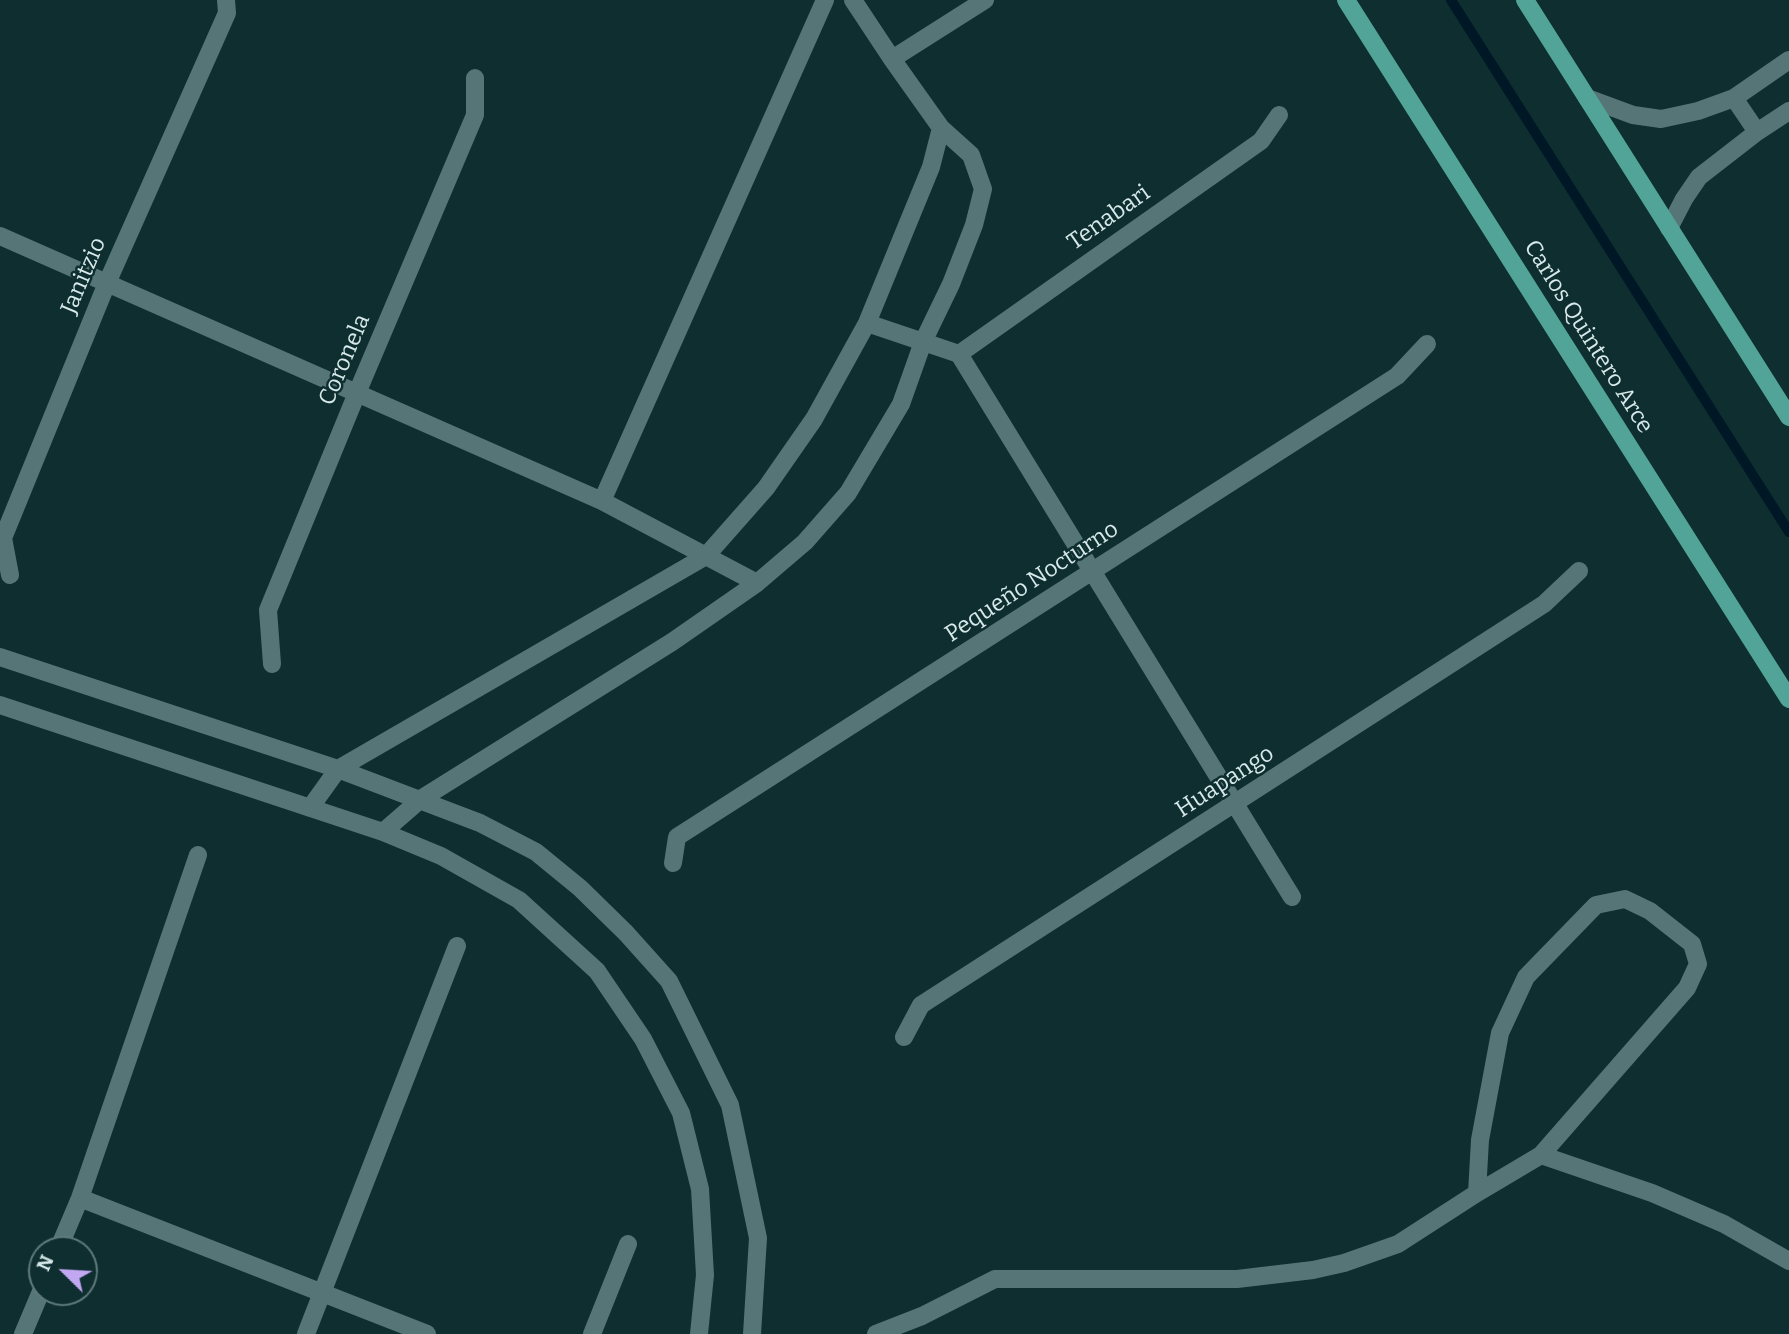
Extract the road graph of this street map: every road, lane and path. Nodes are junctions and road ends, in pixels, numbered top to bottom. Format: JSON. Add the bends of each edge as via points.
{"nodes":[{"id":1,"x":226,"y":0,"type":"edge"},
{"id":2,"x":825,"y":0,"type":"edge"},
{"id":3,"x":853,"y":0,"type":"edge"},
{"id":4,"x":985,"y":0,"type":"edge"},
{"id":5,"x":1346,"y":0,"type":"edge"},
{"id":6,"x":1525,"y":0,"type":"edge"},
{"id":7,"x":892,"y":59,"type":"junction"},
{"id":8,"x":1789,"y":60,"type":"edge"},
{"id":9,"x":475,"y":78,"type":"dead end"},
{"id":10,"x":1587,"y":98,"type":"junction"},
{"id":11,"x":1734,"y":98,"type":"junction"},
{"id":12,"x":1789,"y":111,"type":"edge"},
{"id":13,"x":1279,"y":115,"type":"dead end"},
{"id":14,"x":941,"y":128,"type":"junction"},
{"id":15,"x":1757,"y":131,"type":"junction"},
{"id":16,"x":1669,"y":228,"type":"junction"},
{"id":17,"x":0,"y":236,"type":"edge"},
{"id":18,"x":107,"y":283,"type":"junction"},
{"id":19,"x":867,"y":323,"type":"junction"},
{"id":20,"x":923,"y":342,"type":"junction"},
{"id":21,"x":1427,"y":344,"type":"dead end"},
{"id":22,"x":959,"y":354,"type":"junction"},
{"id":23,"x":357,"y":393,"type":"junction"},
{"id":24,"x":1789,"y":416,"type":"edge"},
{"id":25,"x":602,"y":501,"type":"junction"},
{"id":26,"x":706,"y":556,"type":"junction"},
{"id":27,"x":1579,"y":571,"type":"dead end"},
{"id":28,"x":1093,"y":572,"type":"junction"},
{"id":29,"x":10,"y":575,"type":"dead end"},
{"id":30,"x":757,"y":583,"type":"junction"},
{"id":31,"x":0,"y":657,"type":"edge"},
{"id":32,"x":272,"y":664,"type":"dead end"},
{"id":33,"x":1789,"y":699,"type":"edge"},
{"id":34,"x":0,"y":705,"type":"edge"},
{"id":35,"x":338,"y":769,"type":"junction"},
{"id":36,"x":421,"y":799,"type":"junction"},
{"id":37,"x":1236,"y":803,"type":"junction"},
{"id":38,"x":310,"y":808,"type":"junction"},
{"id":39,"x":383,"y":832,"type":"junction"},
{"id":40,"x":198,"y":855,"type":"dead end"},
{"id":41,"x":673,"y":863,"type":"dead end"},
{"id":42,"x":1292,"y":897,"type":"dead end"},
{"id":43,"x":457,"y":946,"type":"dead end"},
{"id":44,"x":904,"y":1037,"type":"dead end"},
{"id":45,"x":1541,"y":1155,"type":"junction"},
{"id":46,"x":1476,"y":1193,"type":"junction"},
{"id":47,"x":80,"y":1198,"type":"junction"},
{"id":48,"x":64,"y":1236,"type":"edge"},
{"id":49,"x":628,"y":1244,"type":"dead end"},
{"id":50,"x":1789,"y":1261,"type":"edge"},
{"id":51,"x":323,"y":1293,"type":"junction"},
{"id":52,"x":35,"y":1306,"type":"edge"},
{"id":53,"x":23,"y":1334,"type":"edge"},
{"id":54,"x":306,"y":1334,"type":"edge"},
{"id":55,"x":427,"y":1334,"type":"edge"},
{"id":56,"x":592,"y":1334,"type":"edge"},
{"id":57,"x":699,"y":1334,"type":"edge"},
{"id":58,"x":751,"y":1334,"type":"edge"},
{"id":59,"x":876,"y":1334,"type":"edge"}],
"edges":[{"from":1,"to":18,"type":"street","name":"Janitzio","via":[[227,13]]},
{"from":2,"to":25,"type":"street"},
{"from":3,"to":7,"type":"street"},
{"from":4,"to":7,"type":"street"},
{"from":5,"to":33,"type":"main road","name":"Carlos Quintero Arce"},
{"from":6,"to":10,"type":"main road"},
{"from":7,"to":14,"type":"street"},
{"from":8,"to":11,"type":"street"},
{"from":9,"to":23,"type":"street","name":"Coronela","via":[[475,115]]},
{"from":10,"to":11,"type":"street","via":[[1633,115],[1661,119]]},
{"from":10,"to":16,"type":"main road"},
{"from":11,"to":15,"type":"street"},
{"from":12,"to":15,"type":"street"},
{"from":13,"to":22,"type":"street","name":"Tenabari","via":[[1261,141]]},
{"from":14,"to":19,"type":"street","via":[[931,167]]},
{"from":14,"to":20,"type":"street","via":[[971,155],[983,189],[951,284]]},
{"from":15,"to":16,"type":"street","via":[[1699,177]]},
{"from":16,"to":24,"type":"main road"},
{"from":17,"to":18,"type":"street"},
{"from":18,"to":23,"type":"street"},
{"from":18,"to":29,"type":"street","name":"Janitzio","via":[[3,538]]},
{"from":19,"to":20,"type":"street"},
{"from":19,"to":26,"type":"street","via":[[807,429],[766,488]]},
{"from":20,"to":22,"type":"street"},
{"from":20,"to":30,"type":"street","via":[[901,404],[848,493],[805,542]]},
{"from":21,"to":28,"type":"street","name":"Pequeño Nocturno","via":[[1397,376]]},
{"from":22,"to":28,"type":"street"},
{"from":23,"to":25,"type":"street"},
{"from":23,"to":32,"type":"street","name":"Coronela","via":[[268,610]]},
{"from":25,"to":26,"type":"street"},
{"from":26,"to":30,"type":"street"},
{"from":26,"to":35,"type":"street"},
{"from":27,"to":37,"type":"street","name":"Huapango","via":[[1544,604]]},
{"from":28,"to":37,"type":"street"},
{"from":28,"to":41,"type":"street","name":"Pequeño Nocturno","via":[[677,837]]},
{"from":30,"to":36,"type":"street","via":[[672,642]]},
{"from":31,"to":35,"type":"street"},
{"from":34,"to":38,"type":"street"},
{"from":35,"to":36,"type":"street"},
{"from":35,"to":38,"type":"street"},
{"from":36,"to":39,"type":"street"},
{"from":36,"to":58,"type":"street","via":[[536,852],[580,888],[669,981],[730,1105],[758,1238]]},
{"from":37,"to":42,"type":"street"},
{"from":37,"to":44,"type":"street","name":"Huapango","via":[[921,1005]]},
{"from":38,"to":39,"type":"street"},
{"from":39,"to":57,"type":"street","via":[[441,856],[519,900],[597,971],[643,1039],[681,1113],[700,1189],[705,1275]]},
{"from":40,"to":47,"type":"street"},
{"from":43,"to":51,"type":"street"},
{"from":45,"to":46,"type":"street"},
{"from":45,"to":46,"type":"street","via":[[1687,988],[1698,964],[1692,944],[1650,911],[1625,899],[1596,905],[1526,977],[1500,1033],[1480,1140]]},
{"from":45,"to":50,"type":"street","via":[[1652,1193],[1724,1224]]},
{"from":46,"to":59,"type":"street","via":[[1398,1244],[1344,1263],[1237,1279],[995,1279]]},
{"from":47,"to":48,"type":"street"},
{"from":47,"to":51,"type":"street"},
{"from":49,"to":56,"type":"street"},
{"from":51,"to":54,"type":"street"},
{"from":51,"to":55,"type":"street"},
{"from":52,"to":53,"type":"street"}]}
